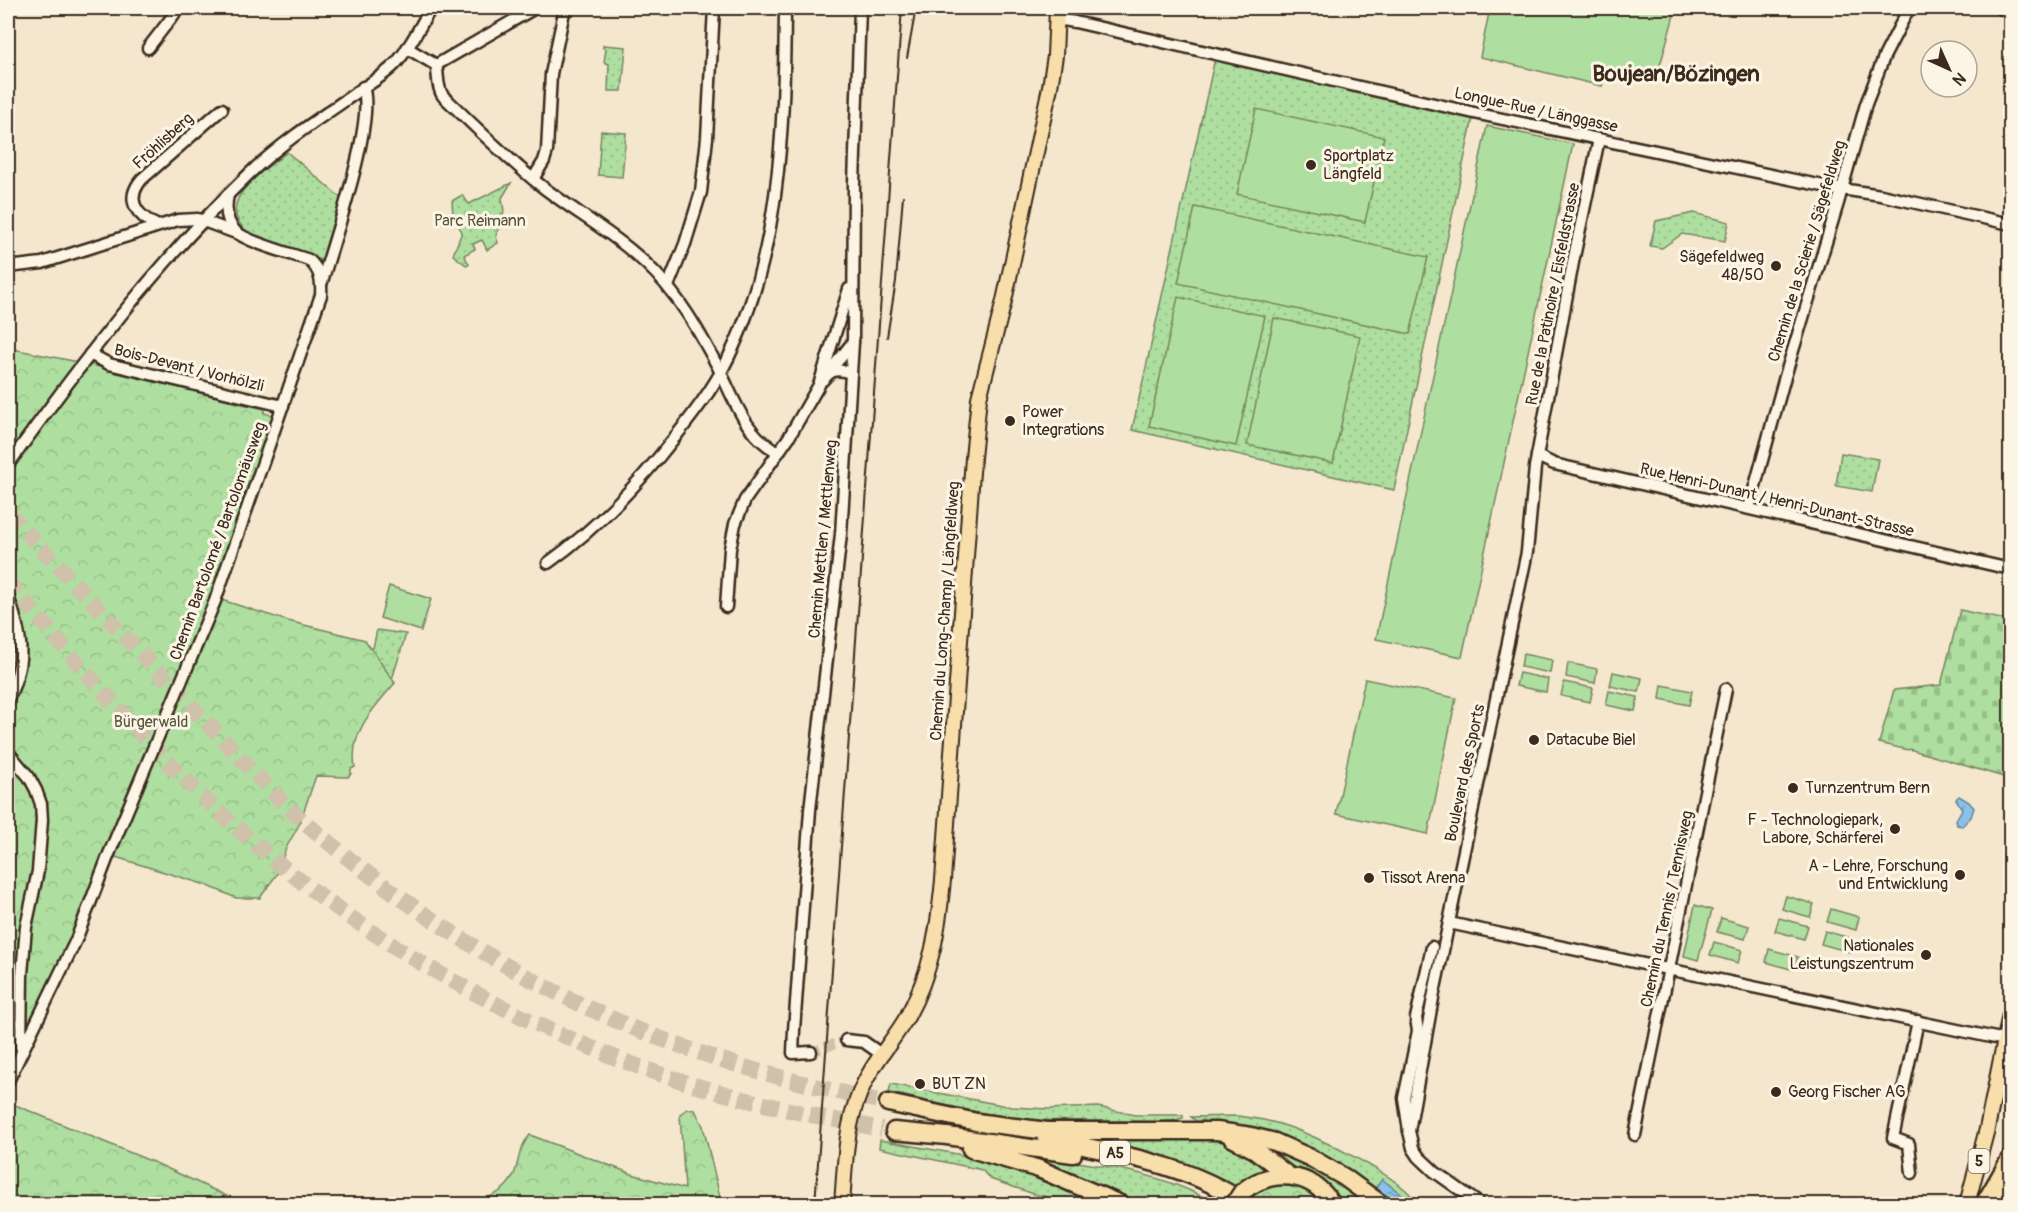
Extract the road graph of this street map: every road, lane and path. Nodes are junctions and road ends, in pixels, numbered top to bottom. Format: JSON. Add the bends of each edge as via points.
{"nodes":[{"id":1,"x":179,"y":8,"type":"edge"},
{"id":2,"x":431,"y":8,"type":"edge"},
{"id":3,"x":535,"y":8,"type":"edge"},
{"id":4,"x":564,"y":8,"type":"edge"},
{"id":5,"x":714,"y":8,"type":"edge"},
{"id":6,"x":785,"y":8,"type":"edge"},
{"id":7,"x":860,"y":8,"type":"edge"},
{"id":8,"x":1909,"y":8,"type":"edge"},
{"id":9,"x":2000,"y":8,"type":"edge"},
{"id":10,"x":2010,"y":11,"type":"edge"},
{"id":11,"x":1057,"y":14,"type":"edge"},
{"id":12,"x":148,"y":48,"type":"dead end"},
{"id":13,"x":407,"y":48,"type":"junction"},
{"id":14,"x":436,"y":65,"type":"junction"},
{"id":15,"x":363,"y":87,"type":"junction"},
{"id":16,"x":222,"y":109,"type":"dead end"},
{"id":17,"x":1599,"y":139,"type":"junction"},
{"id":18,"x":533,"y":179,"type":"junction"},
{"id":19,"x":1842,"y":189,"type":"junction"},
{"id":20,"x":228,"y":195,"type":"junction"},
{"id":21,"x":203,"y":221,"type":"junction"},
{"id":22,"x":2010,"y":224,"type":"edge"},
{"id":23,"x":158,"y":226,"type":"junction"},
{"id":24,"x":236,"y":232,"type":"junction"},
{"id":25,"x":8,"y":267,"type":"edge"},
{"id":26,"x":854,"y":275,"type":"junction"},
{"id":27,"x":322,"y":285,"type":"junction"},
{"id":28,"x":668,"y":286,"type":"junction"},
{"id":29,"x":853,"y":342,"type":"junction"},
{"id":30,"x":90,"y":354,"type":"junction"},
{"id":31,"x":720,"y":372,"type":"junction"},
{"id":32,"x":829,"y":372,"type":"junction"},
{"id":33,"x":851,"y":373,"type":"junction"},
{"id":34,"x":819,"y":385,"type":"junction"},
{"id":35,"x":283,"y":406,"type":"junction"},
{"id":36,"x":779,"y":452,"type":"junction"},
{"id":37,"x":1537,"y":456,"type":"junction"},
{"id":38,"x":8,"y":465,"type":"edge"},
{"id":39,"x":1749,"y":508,"type":"junction"},
{"id":40,"x":548,"y":563,"type":"dead end"},
{"id":41,"x":2010,"y":569,"type":"edge"},
{"id":42,"x":8,"y":597,"type":"edge"},
{"id":43,"x":726,"y":608,"type":"dead end"},
{"id":44,"x":1726,"y":690,"type":"dead end"},
{"id":45,"x":8,"y":699,"type":"edge"},
{"id":46,"x":8,"y":752,"type":"edge"},
{"id":47,"x":1449,"y":923,"type":"junction"},
{"id":48,"x":1432,"y":947,"type":"dead end"},
{"id":49,"x":1670,"y":969,"type":"junction"},
{"id":50,"x":2010,"y":1014,"type":"edge"},
{"id":51,"x":1918,"y":1021,"type":"junction"},
{"id":52,"x":846,"y":1040,"type":"tunnel mouth"},
{"id":53,"x":2005,"y":1040,"type":"junction"},
{"id":54,"x":21,"y":1050,"type":"junction"},
{"id":55,"x":811,"y":1052,"type":"dead end"},
{"id":56,"x":881,"y":1054,"type":"junction"},
{"id":57,"x":8,"y":1081,"type":"edge"},
{"id":58,"x":888,"y":1103,"type":"tunnel mouth"},
{"id":59,"x":976,"y":1122,"type":"junction"},
{"id":60,"x":1190,"y":1130,"type":"junction"},
{"id":61,"x":1409,"y":1131,"type":"junction"},
{"id":62,"x":1635,"y":1135,"type":"dead end"},
{"id":63,"x":2010,"y":1159,"type":"edge"},
{"id":64,"x":1912,"y":1173,"type":"dead end"},
{"id":65,"x":1289,"y":1176,"type":"junction"},
{"id":66,"x":2010,"y":1188,"type":"edge"},
{"id":67,"x":1238,"y":1201,"type":"edge"},
{"id":68,"x":842,"y":1204,"type":"edge"},
{"id":69,"x":1120,"y":1204,"type":"edge"},
{"id":70,"x":1332,"y":1204,"type":"edge"},
{"id":71,"x":1381,"y":1204,"type":"edge"},
{"id":72,"x":1480,"y":1204,"type":"edge"},
{"id":73,"x":1967,"y":1204,"type":"edge"},
{"id":74,"x":1984,"y":1204,"type":"edge"},
{"id":75,"x":2001,"y":1204,"type":"edge"}],
"edges":[{"from":1,"to":12,"type":"street"},
{"from":2,"to":13,"type":"street"},
{"from":3,"to":14,"type":"street"},
{"from":4,"to":18,"type":"street","via":[[551,75],[547,151]]},
{"from":5,"to":28,"type":"street","via":[[701,192]]},
{"from":6,"to":31,"type":"street","via":[[784,99],[768,234],[748,308]]},
{"from":7,"to":26,"type":"street","name":"Chemin Mettlen / Mettlenweg"},
{"from":8,"to":19,"type":"street","name":"Chemin de la Scierie / Sägefeldweg","via":[[1868,96]]},
{"from":9,"to":10,"type":"street"},
{"from":11,"to":17,"type":"street","name":"Longue-Rue / Länggasse","via":[[1075,22]]},
{"from":11,"to":56,"type":"main road","name":"Chemin du Long-Champ / Längfeldweg","via":[[1046,108],[979,398],[936,940],[917,997]]},
{"from":13,"to":14,"type":"street"},
{"from":13,"to":15,"type":"street","via":[[389,69]]},
{"from":14,"to":18,"type":"street","via":[[443,96]]},
{"from":15,"to":20,"type":"street","via":[[275,151]]},
{"from":15,"to":27,"type":"street","via":[[366,106],[359,156]]},
{"from":16,"to":23,"type":"street","name":"Fröhlisberg","via":[[136,186],[135,207]]},
{"from":17,"to":19,"type":"street","name":"Longue-Rue / Länggasse"},
{"from":17,"to":37,"type":"street","name":"Rue de la Patinoire / Eisfeldstrasse"},
{"from":18,"to":28,"type":"street","via":[[625,245]]},
{"from":19,"to":22,"type":"street","name":"Longue-Rue / Länggasse"},
{"from":19,"to":39,"type":"street","name":"Chemin de la Scierie / Sägefeldweg"},
{"from":20,"to":21,"type":"street"},
{"from":20,"to":24,"type":"street","via":[[227,213]]},
{"from":21,"to":23,"type":"street","via":[[192,218]]},
{"from":21,"to":24,"type":"street"},
{"from":21,"to":30,"type":"street"},
{"from":23,"to":25,"type":"street","via":[[42,263]]},
{"from":24,"to":27,"type":"street","via":[[309,260],[318,270]]},
{"from":26,"to":29,"type":"street","name":"Chemin Mettlen / Mettlenweg"},
{"from":26,"to":34,"type":"street"},
{"from":27,"to":35,"type":"street","name":"Chemin Bartolomé / Bartolomäusweg"},
{"from":28,"to":31,"type":"street"},
{"from":29,"to":32,"type":"street"},
{"from":29,"to":33,"type":"street","name":"Chemin Mettlen / Mettlenweg"},
{"from":30,"to":35,"type":"street","name":"Bois-Devant / Vorhölzli","via":[[110,364]]},
{"from":30,"to":38,"type":"street"},
{"from":31,"to":36,"type":"street","via":[[746,423],[768,447]]},
{"from":31,"to":40,"type":"street","via":[[690,419],[645,474],[608,514]]},
{"from":32,"to":33,"type":"street","via":[[838,369]]},
{"from":32,"to":34,"type":"street"},
{"from":33,"to":55,"type":"street","name":"Chemin Mettlen / Mettlenweg","via":[[841,534],[810,810],[794,1030],[793,1053]]},
{"from":34,"to":36,"type":"street"},
{"from":35,"to":54,"type":"street","name":"Chemin Bartolomé / Bartolomäusweg","via":[[215,601],[76,940]]},
{"from":36,"to":43,"type":"street","via":[[745,500],[735,524]]},
{"from":37,"to":39,"type":"street","name":"Rue Henri-Dunant / Henri-Dunant-Strasse","via":[[1554,464]]},
{"from":37,"to":47,"type":"street","name":"Boulevard des Sports","via":[[1527,552]]},
{"from":39,"to":41,"type":"street","name":"Rue Henri-Dunant / Henri-Dunant-Strasse"},
{"from":42,"to":45,"type":"street","via":[[21,638],[22,655]]},
{"from":44,"to":49,"type":"street","name":"Chemin du Tennis / Tennisweg"},
{"from":46,"to":54,"type":"street","via":[[30,777],[41,804],[42,820],[38,871],[24,950]]},
{"from":47,"to":49,"type":"street"},
{"from":47,"to":61,"type":"street","name":"Boulevard des Sports"},
{"from":48,"to":61,"type":"street","via":[[1404,1098]]},
{"from":49,"to":51,"type":"street"},
{"from":49,"to":62,"type":"street","name":"Chemin du Tennis / Tennisweg"},
{"from":50,"to":53,"type":"main road","number":"5"},
{"from":51,"to":53,"type":"street"},
{"from":51,"to":64,"type":"street","via":[[1893,1138],[1909,1144]]},
{"from":52,"to":56,"type":"street","via":[[864,1042]]},
{"from":53,"to":73,"type":"main road","number":"5"},
{"from":54,"to":57,"type":"street","name":"Chemin Bartolomé / Bartolomäusweg"},
{"from":56,"to":68,"type":"main road","name":"Chemin du Long-Champ / Längfeldweg","via":[[870,1069],[854,1108]]},
{"from":58,"to":59,"type":"highway","number":"A5"},
{"from":59,"to":60,"type":"highway","via":[[1047,1131]]},
{"from":59,"to":67,"type":"highway","number":"A5","via":[[1163,1165],[1204,1180]]},
{"from":60,"to":65,"type":"highway","via":[[1238,1140]]},
{"from":60,"to":71,"type":"highway","via":[[1229,1132],[1281,1144],[1333,1170]]},
{"from":61,"to":72,"type":"street","via":[[1419,1157]]},
{"from":63,"to":74,"type":"highway"},
{"from":65,"to":67,"type":"highway","via":[[1253,1184]]},
{"from":65,"to":70,"type":"highway","via":[[1316,1186]]},
{"from":66,"to":75,"type":"highway"},
{"from":67,"to":69,"type":"highway","number":"A5","via":[[1126,1164],[888,1130],[1007,1158]]}]}
